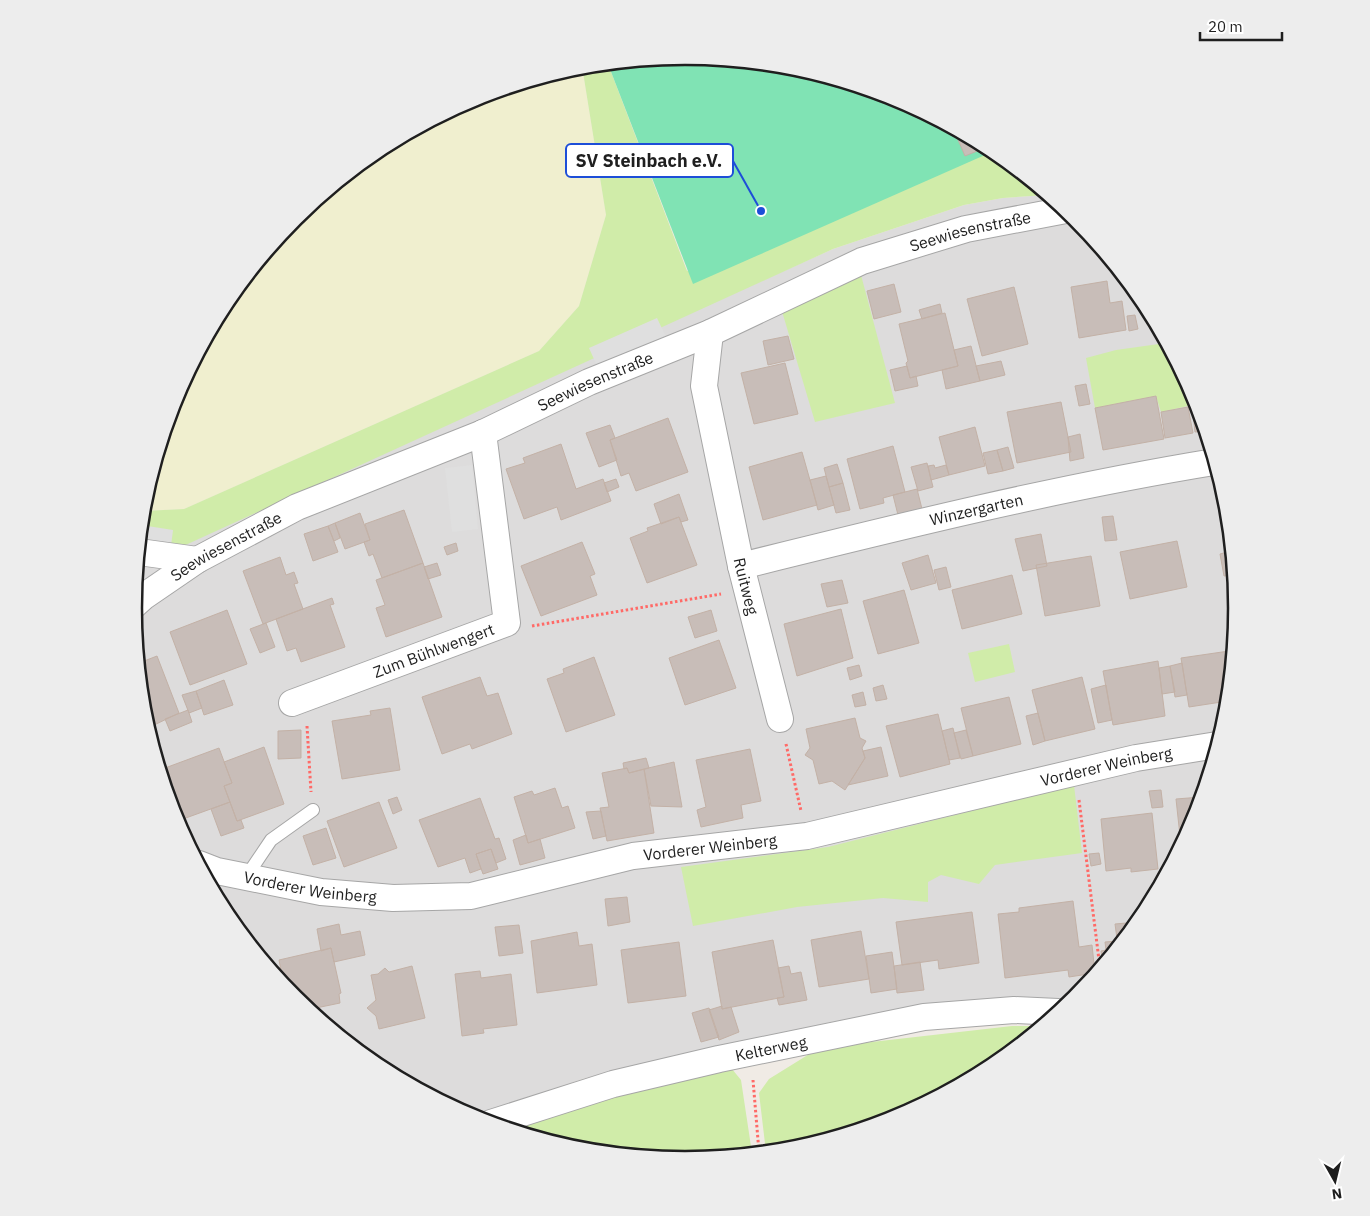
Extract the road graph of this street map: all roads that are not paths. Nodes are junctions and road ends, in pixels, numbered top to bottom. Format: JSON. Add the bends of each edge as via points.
{"nodes":[{"id":1,"x":1056,"y":212,"type":"edge"},
{"id":2,"x":710,"y":333,"type":"junction"},
{"id":3,"x":483,"y":433,"type":"junction"},
{"id":4,"x":1208,"y":463,"type":"edge"},
{"id":5,"x":145,"y":553,"type":"edge"},
{"id":6,"x":197,"y":560,"type":"junction"},
{"id":7,"x":741,"y":566,"type":"junction"},
{"id":8,"x":142,"y":598,"type":"edge"},
{"id":9,"x":292,"y":703,"type":"road end"},
{"id":10,"x":780,"y":719,"type":"road end"},
{"id":11,"x":1210,"y":746,"type":"edge"},
{"id":12,"x":313,"y":810,"type":"road end"},
{"id":13,"x":211,"y":871,"type":"edge"},
{"id":14,"x":246,"y":877,"type":"junction"},
{"id":15,"x":1048,"y":1012,"type":"edge"},
{"id":16,"x":503,"y":1119,"type":"edge"}],
"edges":[{"from":1,"to":2,"type":"street","name":"Seewiesenstraße","via":[[966,229],[862,262]]},
{"from":2,"to":3,"type":"street","name":"Seewiesenstraße","via":[[633,358]]},
{"from":2,"to":7,"type":"street","name":"Ruitweg","via":[[704,386]]},
{"from":3,"to":6,"type":"street","name":"Seewiesenstraße","via":[[297,507]]},
{"from":3,"to":9,"type":"street","name":"Zum Bühlwengert","via":[[483,498],[507,623]]},
{"from":4,"to":7,"type":"street","name":"Winzergarten","via":[[1055,491]]},
{"from":5,"to":6,"type":"street"},
{"from":6,"to":8,"type":"street","name":"Seewiesenstraße"},
{"from":7,"to":10,"type":"street","name":"Ruitweg"},
{"from":11,"to":14,"type":"street","name":"Vorderer Weinberg","via":[[1136,758],[807,836],[633,856],[471,896],[393,898],[321,892]]},
{"from":12,"to":14,"type":"lane","via":[[271,840]]},
{"from":13,"to":14,"type":"street","name":"Vorderer Weinberg"},
{"from":15,"to":16,"type":"street","name":"Kelterweg","via":[[1014,1010],[924,1017],[613,1084]]}]}
